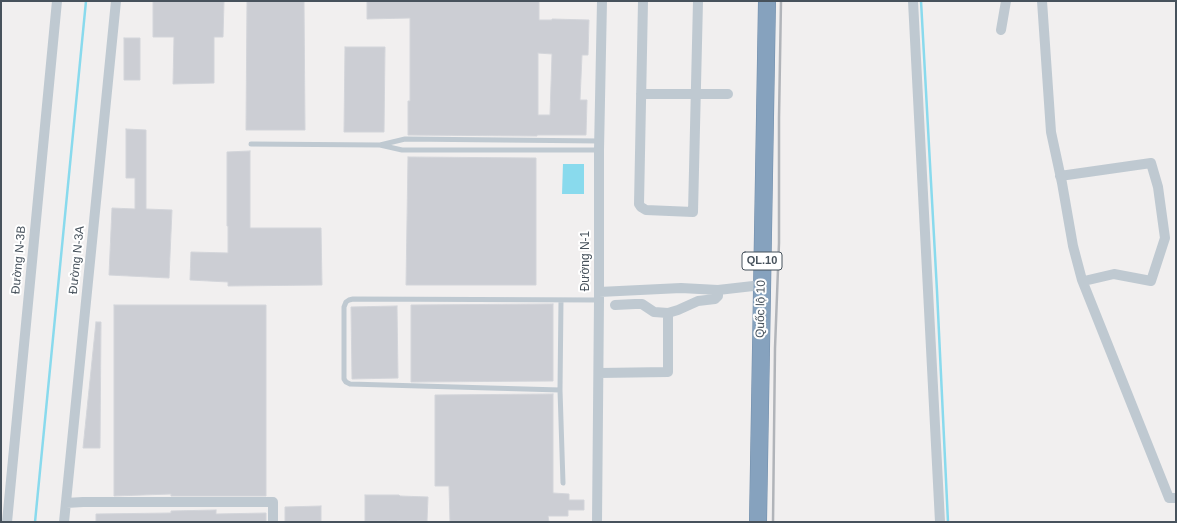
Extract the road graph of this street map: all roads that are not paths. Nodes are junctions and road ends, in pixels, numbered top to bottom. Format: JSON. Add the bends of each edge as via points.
{"nodes":[{"id":1,"x":57,"y":1,"type":"edge"},
{"id":2,"x":116,"y":1,"type":"edge"},
{"id":3,"x":602,"y":1,"type":"edge"},
{"id":4,"x":643,"y":1,"type":"edge"},
{"id":5,"x":698,"y":1,"type":"edge"},
{"id":6,"x":767,"y":1,"type":"edge"},
{"id":7,"x":913,"y":1,"type":"edge"},
{"id":8,"x":1006,"y":1,"type":"edge"},
{"id":9,"x":1042,"y":1,"type":"edge"},
{"id":10,"x":1002,"y":30,"type":"dead end"},
{"id":11,"x":641,"y":94,"type":"junction"},
{"id":12,"x":696,"y":94,"type":"junction"},
{"id":13,"x":728,"y":94,"type":"dead end"},
{"id":14,"x":251,"y":144,"type":"dead end"},
{"id":15,"x":380,"y":145,"type":"junction"},
{"id":16,"x":599,"y":146,"type":"junction"},
{"id":17,"x":1060,"y":176,"type":"junction"},
{"id":18,"x":1084,"y":281,"type":"junction"},
{"id":19,"x":762,"y":285,"type":"junction"},
{"id":20,"x":718,"y":290,"type":"junction"},
{"id":21,"x":599,"y":296,"type":"junction"},
{"id":22,"x":562,"y":300,"type":"junction"},
{"id":23,"x":615,"y":305,"type":"dead end"},
{"id":24,"x":668,"y":313,"type":"junction"},
{"id":25,"x":599,"y":373,"type":"junction"},
{"id":26,"x":560,"y":390,"type":"junction"},
{"id":27,"x":563,"y":483,"type":"dead end"},
{"id":28,"x":1176,"y":498,"type":"edge"},
{"id":29,"x":66,"y":503,"type":"junction"},
{"id":30,"x":7,"y":522,"type":"edge"},
{"id":31,"x":64,"y":522,"type":"edge"},
{"id":32,"x":273,"y":522,"type":"edge"},
{"id":33,"x":597,"y":522,"type":"edge"},
{"id":34,"x":758,"y":522,"type":"edge"},
{"id":35,"x":940,"y":522,"type":"edge"}],
"edges":[{"from":1,"to":30,"type":"street","name":"Đường N-3B"},
{"from":2,"to":29,"type":"street","name":"Đường N-3A"},
{"from":3,"to":16,"type":"street","name":"Đường N-1"},
{"from":4,"to":11,"type":"street"},
{"from":5,"to":12,"type":"street"},
{"from":6,"to":19,"type":"highway","name":"Quốc lộ 10","number":"QL.10"},
{"from":7,"to":35,"type":"street"},
{"from":8,"to":10,"type":"street"},
{"from":9,"to":17,"type":"street","via":[[1051,132]]},
{"from":11,"to":12,"type":"street"},
{"from":11,"to":12,"type":"street","via":[[640,206],[646,210],[693,212]]},
{"from":12,"to":13,"type":"street"},
{"from":14,"to":15,"type":"lane"},
{"from":15,"to":16,"type":"lane","via":[[402,150]]},
{"from":15,"to":16,"type":"lane","via":[[404,139]]},
{"from":16,"to":21,"type":"street","name":"Đường N-1"},
{"from":17,"to":18,"type":"street","via":[[1072,246]]},
{"from":17,"to":18,"type":"street","via":[[1151,163],[1158,187],[1165,238],[1151,281],[1114,274]]},
{"from":18,"to":28,"type":"street","via":[[1169,498]]},
{"from":19,"to":20,"type":"street"},
{"from":19,"to":34,"type":"highway","name":"Quốc lộ 10","number":"QL.10"},
{"from":20,"to":21,"type":"street","via":[[681,288]]},
{"from":20,"to":24,"type":"street","via":[[718,296],[715,298],[698,301]]},
{"from":21,"to":22,"type":"lane"},
{"from":21,"to":25,"type":"street","name":"Đường N-1"},
{"from":22,"to":26,"type":"lane"},
{"from":22,"to":26,"type":"lane","via":[[349,300],[344,307],[344,379],[350,384]]},
{"from":23,"to":24,"type":"street","via":[[642,304],[654,312]]},
{"from":24,"to":25,"type":"street","via":[[668,372]]},
{"from":25,"to":33,"type":"street","name":"Đường N-1"},
{"from":26,"to":27,"type":"lane"},
{"from":29,"to":31,"type":"street","name":"Đường N-3A"},
{"from":29,"to":32,"type":"street","via":[[273,502]]}]}
